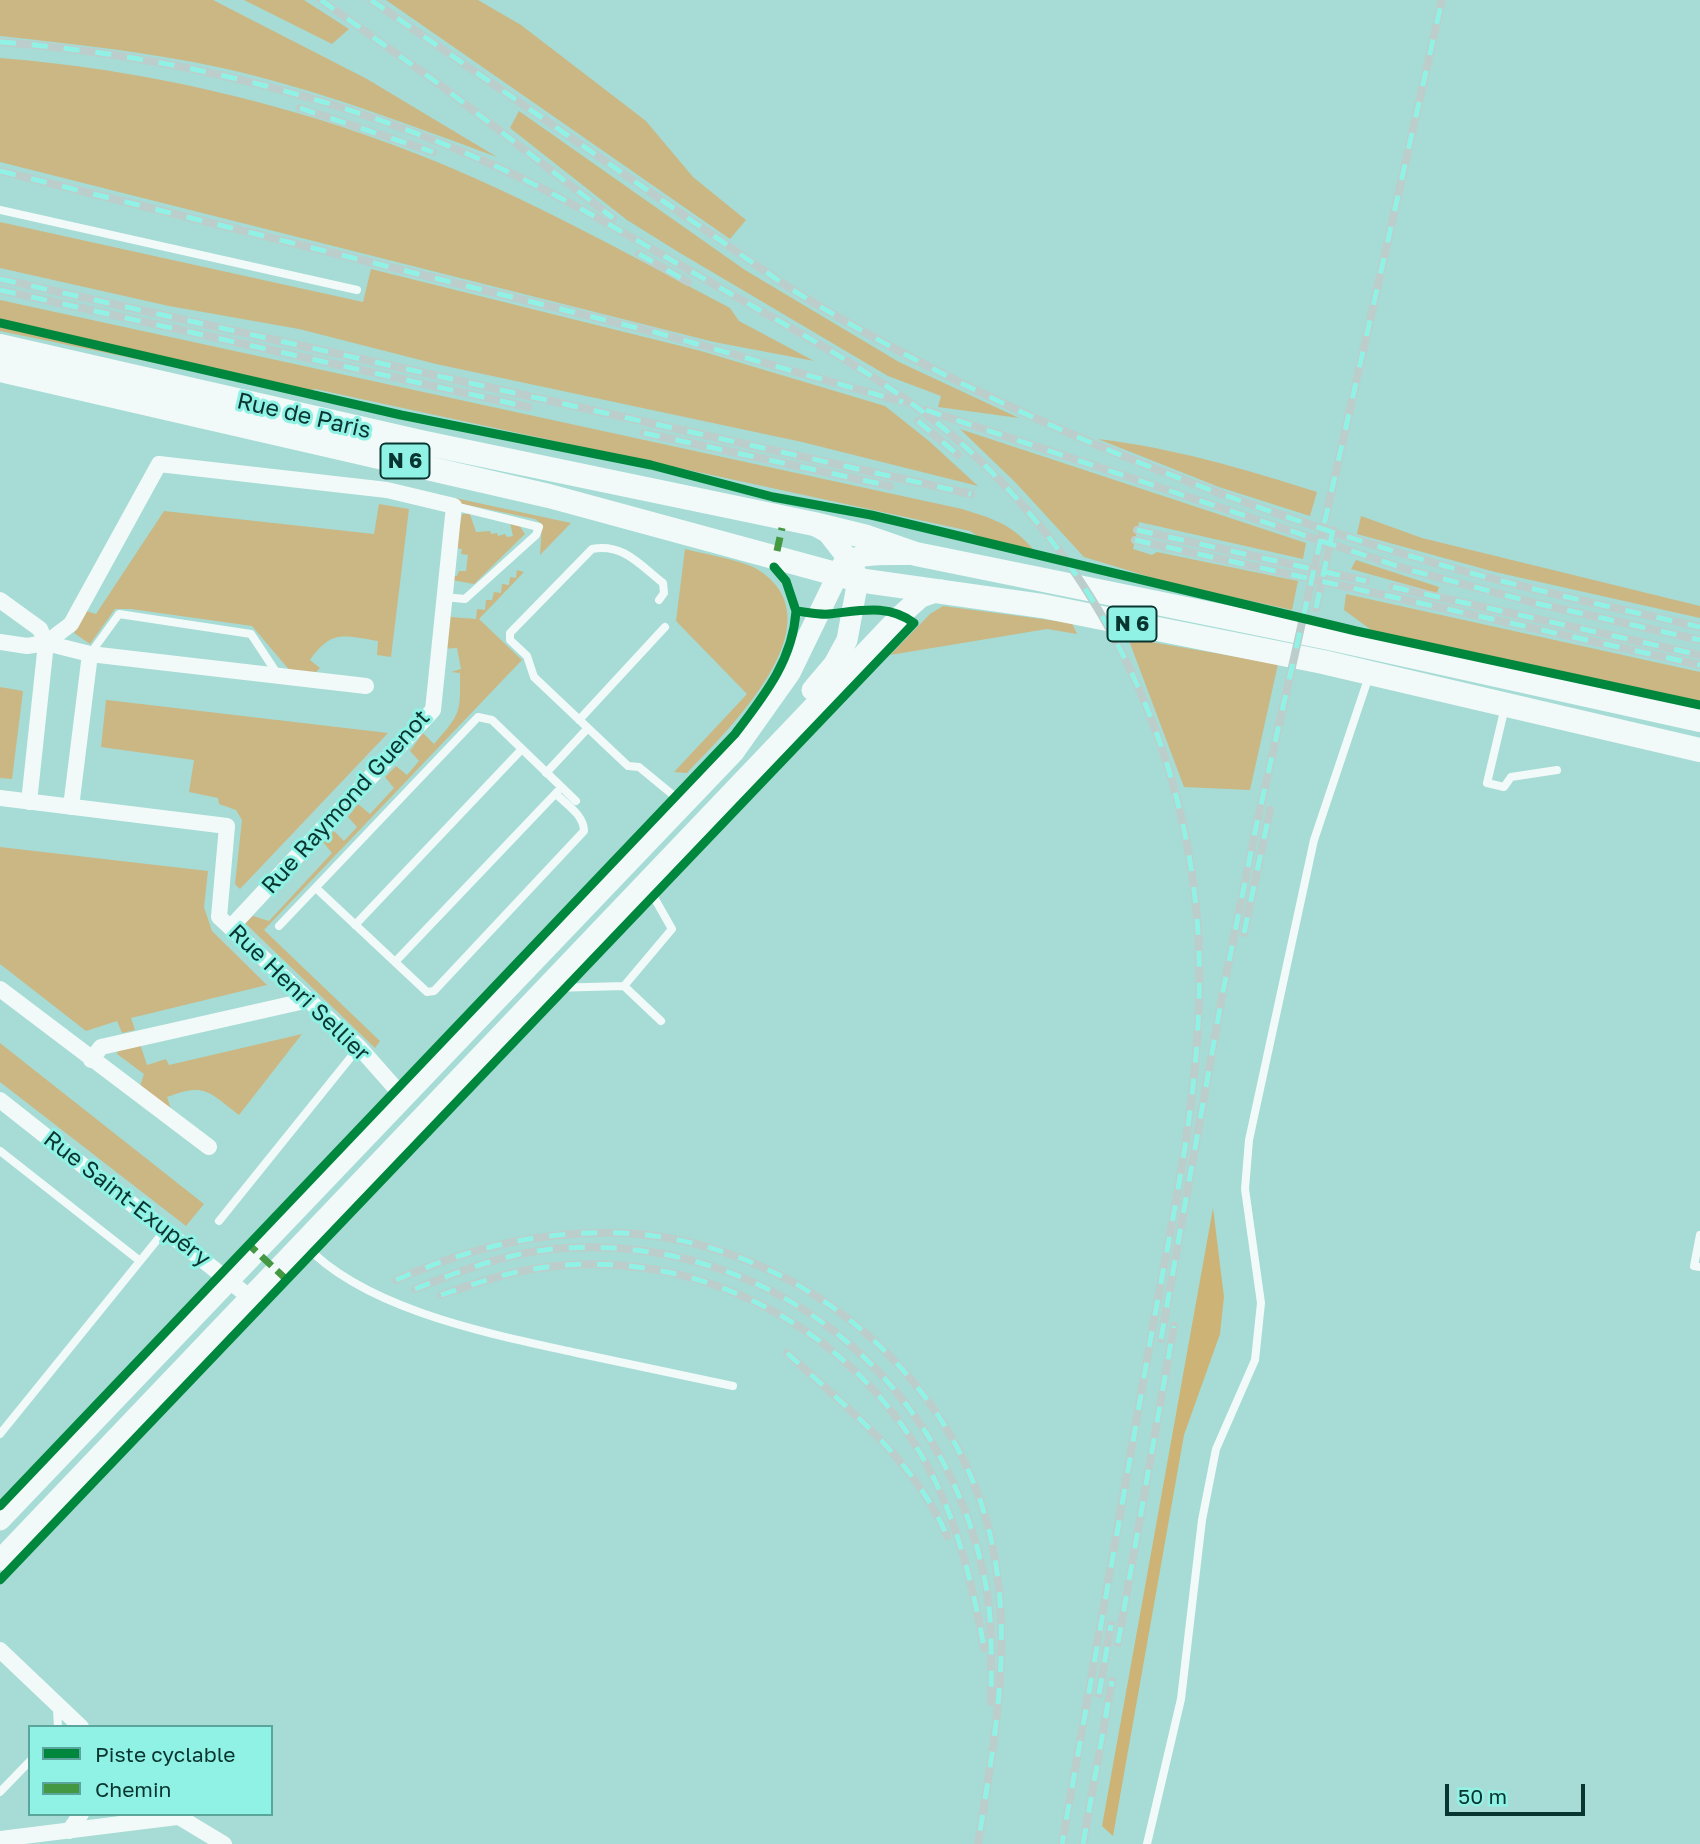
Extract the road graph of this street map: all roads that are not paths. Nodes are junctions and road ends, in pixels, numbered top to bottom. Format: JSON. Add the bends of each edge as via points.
{"nodes":[{"id":1,"x":0,"y":209,"type":"edge"},
{"id":2,"x":357,"y":290,"type":"dead end"},
{"id":3,"x":0,"y":346,"type":"edge"},
{"id":4,"x":0,"y":370,"type":"edge"},
{"id":5,"x":454,"y":506,"type":"junction"},
{"id":6,"x":814,"y":524,"type":"junction"},
{"id":7,"x":916,"y":554,"type":"junction"},
{"id":8,"x":847,"y":571,"type":"junction"},
{"id":9,"x":940,"y":590,"type":"junction"},
{"id":10,"x":443,"y":597,"type":"junction"},
{"id":11,"x":0,"y":600,"type":"edge"},
{"id":12,"x":659,"y":600,"type":"dead end"},
{"id":13,"x":665,"y":626,"type":"dead end"},
{"id":14,"x":0,"y":642,"type":"edge"},
{"id":15,"x":46,"y":643,"type":"junction"},
{"id":16,"x":90,"y":654,"type":"junction"},
{"id":17,"x":1371,"y":672,"type":"junction"},
{"id":18,"x":279,"y":677,"type":"junction"},
{"id":19,"x":366,"y":686,"type":"dead end"},
{"id":20,"x":1506,"y":704,"type":"junction"},
{"id":21,"x":579,"y":720,"type":"junction"},
{"id":22,"x":1700,"y":720,"type":"edge"},
{"id":23,"x":588,"y":728,"type":"junction"},
{"id":24,"x":522,"y":749,"type":"junction"},
{"id":25,"x":1700,"y":750,"type":"edge"},
{"id":26,"x":1557,"y":771,"type":"dead end"},
{"id":27,"x":546,"y":773,"type":"junction"},
{"id":28,"x":740,"y":783,"type":"junction"},
{"id":29,"x":559,"y":791,"type":"junction"},
{"id":30,"x":0,"y":799,"type":"edge"},
{"id":31,"x":576,"y":800,"type":"dead end"},
{"id":32,"x":29,"y":802,"type":"junction"},
{"id":33,"x":684,"y":804,"type":"junction"},
{"id":34,"x":71,"y":807,"type":"junction"},
{"id":35,"x":646,"y":883,"type":"junction"},
{"id":36,"x":316,"y":888,"type":"junction"},
{"id":37,"x":355,"y":925,"type":"junction"},
{"id":38,"x":279,"y":926,"type":"dead end"},
{"id":39,"x":231,"y":928,"type":"junction"},
{"id":40,"x":395,"y":962,"type":"junction"},
{"id":41,"x":624,"y":986,"type":"junction"},
{"id":42,"x":546,"y":988,"type":"junction"},
{"id":43,"x":0,"y":989,"type":"edge"},
{"id":44,"x":309,"y":1000,"type":"junction"},
{"id":45,"x":660,"y":1021,"type":"dead end"},
{"id":46,"x":359,"y":1046,"type":"junction"},
{"id":47,"x":91,"y":1060,"type":"junction"},
{"id":48,"x":404,"y":1098,"type":"junction"},
{"id":49,"x":0,"y":1100,"type":"edge"},
{"id":50,"x":209,"y":1147,"type":"dead end"},
{"id":51,"x":0,"y":1151,"type":"edge"},
{"id":52,"x":219,"y":1221,"type":"dead end"},
{"id":53,"x":166,"y":1229,"type":"junction"},
{"id":54,"x":1700,"y":1236,"type":"edge"},
{"id":55,"x":304,"y":1244,"type":"junction"},
{"id":56,"x":140,"y":1261,"type":"junction"},
{"id":57,"x":1700,"y":1267,"type":"edge"},
{"id":58,"x":230,"y":1280,"type":"junction"},
{"id":59,"x":252,"y":1299,"type":"junction"},
{"id":60,"x":733,"y":1387,"type":"dead end"},
{"id":61,"x":0,"y":1434,"type":"edge"},
{"id":62,"x":0,"y":1520,"type":"edge"},
{"id":63,"x":0,"y":1560,"type":"edge"},
{"id":64,"x":0,"y":1650,"type":"edge"},
{"id":65,"x":56,"y":1704,"type":"junction"},
{"id":66,"x":58,"y":1725,"type":"edge"},
{"id":67,"x":79,"y":1725,"type":"edge"},
{"id":68,"x":28,"y":1763,"type":"edge"},
{"id":69,"x":0,"y":1792,"type":"edge"},
{"id":70,"x":80,"y":1816,"type":"edge"},
{"id":71,"x":175,"y":1816,"type":"edge"},
{"id":72,"x":69,"y":1831,"type":"junction"},
{"id":73,"x":0,"y":1839,"type":"edge"},
{"id":74,"x":224,"y":1844,"type":"edge"},
{"id":75,"x":1147,"y":1844,"type":"edge"}],
"edges":[{"from":1,"to":2,"type":"lane"},
{"from":3,"to":6,"type":"main road","name":"Rue de Paris","number":"N 6","via":[[425,443]]},
{"from":4,"to":8,"type":"main road","name":"Rue de Paris","number":"N 6","via":[[536,492],[806,567]]},
{"from":5,"to":10,"type":"street","name":"Rue Raymond Guenot"},
{"from":5,"to":10,"type":"lane","via":[[539,527],[536,536],[464,599]]},
{"from":5,"to":15,"type":"street","via":[[387,490],[159,464],[71,624]]},
{"from":6,"to":7,"type":"main road","number":"N 6"},
{"from":6,"to":8,"type":"main road","via":[[828,533]]},
{"from":7,"to":8,"type":"main road","via":[[861,555]]},
{"from":7,"to":22,"type":"main road","number":"N 6"},
{"from":8,"to":9,"type":"main road","number":"N 6"},
{"from":8,"to":28,"type":"main road","via":[[849,635],[842,650]]},
{"from":8,"to":33,"type":"main road","via":[[774,700],[734,752]]},
{"from":9,"to":17,"type":"main road","number":"N 6"},
{"from":9,"to":28,"type":"main road","via":[[921,597],[908,609]]},
{"from":10,"to":39,"type":"street","name":"Rue Raymond Guenot","via":[[433,710]]},
{"from":11,"to":15,"type":"street","via":[[40,629]]},
{"from":12,"to":21,"type":"lane","via":[[663,583],[625,552],[592,549],[510,634],[510,640],[527,656],[534,677]]},
{"from":13,"to":21,"type":"lane"},
{"from":14,"to":15,"type":"street"},
{"from":15,"to":16,"type":"street"},
{"from":15,"to":32,"type":"street"},
{"from":16,"to":18,"type":"street"},
{"from":16,"to":18,"type":"lane","via":[[119,614],[251,634]]},
{"from":16,"to":34,"type":"street"},
{"from":17,"to":20,"type":"main road","number":"N 6"},
{"from":17,"to":75,"type":"lane","via":[[1314,840],[1249,1140],[1245,1189],[1261,1303],[1255,1360],[1216,1449],[1202,1520],[1181,1699]]},
{"from":18,"to":19,"type":"street"},
{"from":20,"to":25,"type":"main road","number":"N 6"},
{"from":20,"to":26,"type":"lane","via":[[1487,783],[1504,787],[1511,777]]},
{"from":21,"to":23,"type":"lane"},
{"from":23,"to":27,"type":"lane"},
{"from":23,"to":33,"type":"lane","via":[[628,766],[639,767]]},
{"from":24,"to":27,"type":"lane"},
{"from":24,"to":36,"type":"lane","via":[[487,716],[478,717]]},
{"from":24,"to":37,"type":"lane"},
{"from":27,"to":29,"type":"lane"},
{"from":28,"to":35,"type":"main road"},
{"from":29,"to":31,"type":"lane"},
{"from":29,"to":40,"type":"lane"},
{"from":29,"to":40,"type":"lane","via":[[584,824],[584,831],[434,991],[427,992]]},
{"from":30,"to":32,"type":"street","name":"Rue Henri Sellier"},
{"from":32,"to":34,"type":"street","name":"Rue Henri Sellier"},
{"from":33,"to":48,"type":"main road"},
{"from":34,"to":39,"type":"street","name":"Rue Henri Sellier","via":[[226,826],[219,917]]},
{"from":35,"to":41,"type":"lane","via":[[672,929]]},
{"from":35,"to":42,"type":"main road"},
{"from":36,"to":37,"type":"lane"},
{"from":36,"to":38,"type":"lane"},
{"from":37,"to":40,"type":"lane"},
{"from":39,"to":44,"type":"street","name":"Rue Henri Sellier"},
{"from":41,"to":42,"type":"lane"},
{"from":41,"to":45,"type":"lane"},
{"from":42,"to":55,"type":"main road"},
{"from":43,"to":47,"type":"street"},
{"from":44,"to":46,"type":"street","name":"Rue Henri Sellier"},
{"from":44,"to":47,"type":"street","via":[[101,1047]]},
{"from":46,"to":48,"type":"street","name":"Rue Henri Sellier"},
{"from":46,"to":52,"type":"lane"},
{"from":47,"to":50,"type":"street"},
{"from":48,"to":58,"type":"main road"},
{"from":49,"to":53,"type":"street","name":"Rue Saint-Exupéry"},
{"from":51,"to":56,"type":"lane"},
{"from":53,"to":56,"type":"lane"},
{"from":53,"to":58,"type":"street","name":"Rue Saint-Exupéry"},
{"from":54,"to":57,"type":"lane","via":[[1694,1266]]},
{"from":55,"to":59,"type":"main road"},
{"from":55,"to":60,"type":"lane","via":[[321,1263],[396,1303],[485,1333]]},
{"from":56,"to":61,"type":"lane"},
{"from":58,"to":59,"type":"street","name":"Rue Saint-Exupéry"},
{"from":58,"to":62,"type":"main road"},
{"from":59,"to":63,"type":"main road"},
{"from":64,"to":65,"type":"street"},
{"from":65,"to":66,"type":"lane"},
{"from":65,"to":67,"type":"street"},
{"from":68,"to":69,"type":"lane"},
{"from":70,"to":72,"type":"street"},
{"from":71,"to":72,"type":"street"},
{"from":71,"to":74,"type":"street"},
{"from":72,"to":73,"type":"street"}]}
